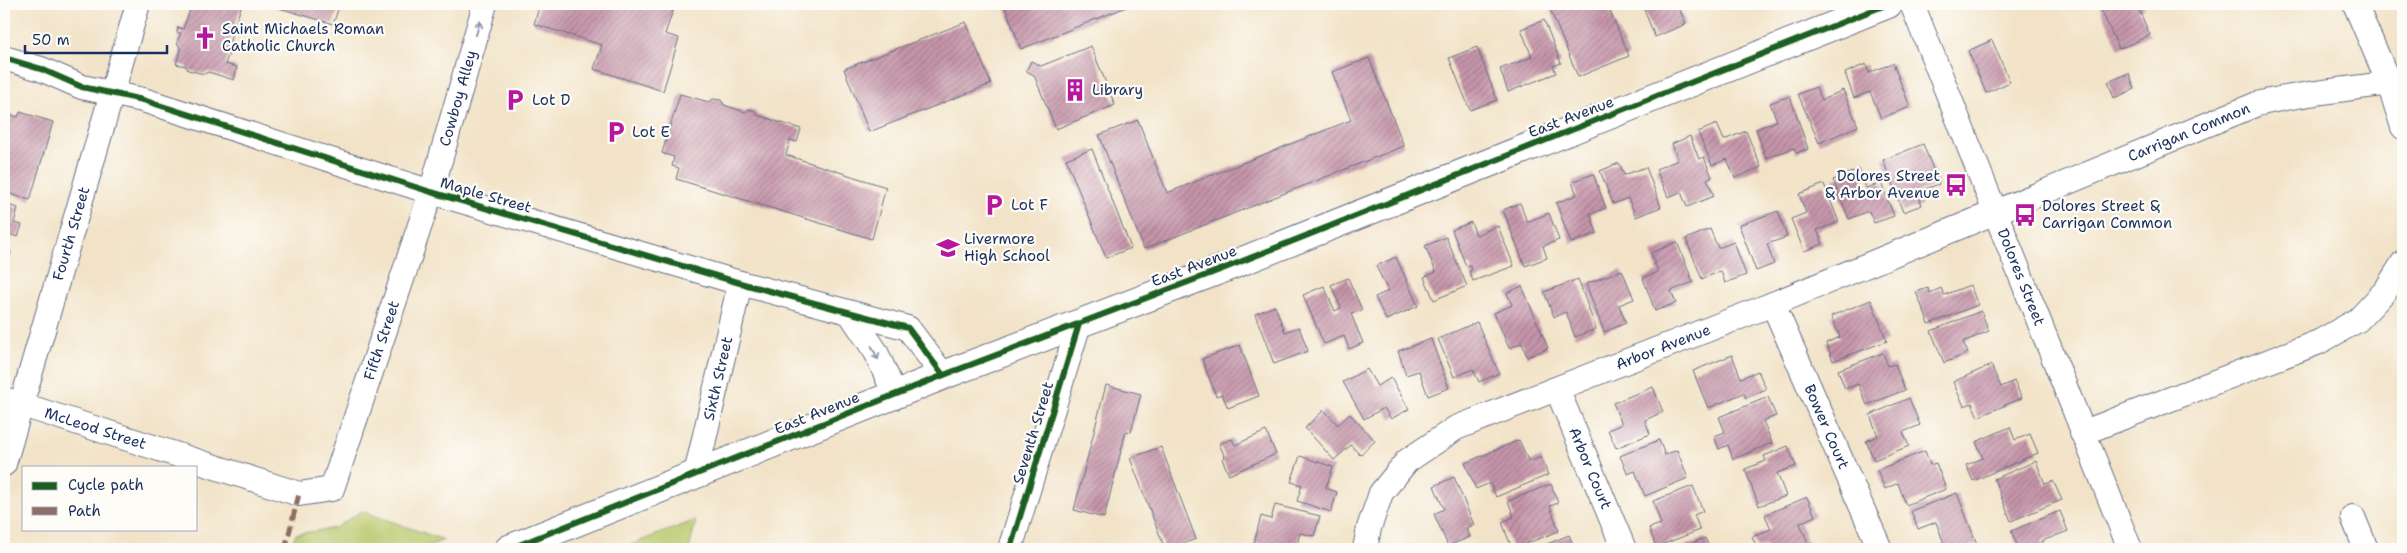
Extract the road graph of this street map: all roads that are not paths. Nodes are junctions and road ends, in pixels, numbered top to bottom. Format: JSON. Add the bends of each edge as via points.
{"nodes":[{"id":1,"x":138,"y":4,"type":"edge"},
{"id":2,"x":485,"y":4,"type":"edge"},
{"id":3,"x":1888,"y":4,"type":"edge"},
{"id":4,"x":1912,"y":4,"type":"edge"},
{"id":5,"x":2355,"y":4,"type":"edge"},
{"id":6,"x":4,"y":58,"type":"edge"},
{"id":7,"x":2389,"y":82,"type":"junction"},
{"id":8,"x":112,"y":94,"type":"junction"},
{"id":9,"x":2403,"y":126,"type":"edge"},
{"id":10,"x":431,"y":192,"type":"junction"},
{"id":11,"x":1996,"y":214,"type":"junction"},
{"id":12,"x":2403,"y":263,"type":"edge"},
{"id":13,"x":740,"y":283,"type":"junction"},
{"id":14,"x":1773,"y":304,"type":"junction"},
{"id":15,"x":850,"y":313,"type":"junction"},
{"id":16,"x":1080,"y":324,"type":"junction"},
{"id":17,"x":943,"y":375,"type":"junction"},
{"id":18,"x":1557,"y":388,"type":"junction"},
{"id":19,"x":895,"y":395,"type":"junction"},
{"id":20,"x":12,"y":402,"type":"edge"},
{"id":21,"x":2082,"y":433,"type":"junction"},
{"id":22,"x":4,"y":464,"type":"edge"},
{"id":23,"x":696,"y":474,"type":"junction"},
{"id":24,"x":332,"y":489,"type":"joint"},
{"id":25,"x":2352,"y":517,"type":"dead end"},
{"id":26,"x":1367,"y":538,"type":"edge"},
{"id":27,"x":509,"y":549,"type":"edge"},
{"id":28,"x":1010,"y":549,"type":"edge"},
{"id":29,"x":1624,"y":549,"type":"edge"},
{"id":30,"x":1880,"y":549,"type":"edge"},
{"id":31,"x":2130,"y":549,"type":"edge"},
{"id":32,"x":2366,"y":549,"type":"edge"}],
"edges":[{"from":1,"to":8,"type":"street","name":"Fourth Street"},
{"from":10,"to":2,"type":"street","name":"Cowboy Alley","one_way":true},
{"from":3,"to":16,"type":"main road","name":"East Avenue"},
{"from":4,"to":11,"type":"street","name":"Dolores Street"},
{"from":5,"to":7,"type":"street"},
{"from":6,"to":8,"type":"street","name":"Maple Street","via":[[41,69],[82,87]]},
{"from":7,"to":9,"type":"street"},
{"from":7,"to":11,"type":"street","name":"Carrigan Common","via":[[2328,93],[2290,95],[2257,104]]},
{"from":8,"to":10,"type":"street","name":"Maple Street","via":[[143,100]]},
{"from":8,"to":20,"type":"street","name":"Fourth Street"},
{"from":10,"to":13,"type":"street","name":"Maple Street"},
{"from":10,"to":24,"type":"street","name":"Fifth Street"},
{"from":11,"to":14,"type":"street","name":"Arbor Avenue"},
{"from":11,"to":21,"type":"street","name":"Dolores Street"},
{"from":12,"to":21,"type":"street","via":[[2386,290],[2358,320],[2319,342]]},
{"from":13,"to":15,"type":"street","name":"Maple Street"},
{"from":13,"to":23,"type":"street","name":"Sixth Street"},
{"from":14,"to":18,"type":"street","name":"Arbor Avenue"},
{"from":14,"to":30,"type":"street","name":"Bower Court"},
{"from":15,"to":17,"type":"street","name":"Maple Street","via":[[908,328]]},
{"from":15,"to":19,"type":"street","one_way":true,"via":[[876,352]]},
{"from":16,"to":17,"type":"main road","name":"East Avenue"},
{"from":16,"to":28,"type":"street","name":"Seventh Street"},
{"from":17,"to":19,"type":"main road","name":"East Avenue"},
{"from":18,"to":26,"type":"street","name":"Arbor Avenue","via":[[1456,428],[1407,461],[1381,493]]},
{"from":18,"to":29,"type":"street","name":"Arbor Court"},
{"from":19,"to":23,"type":"main road","name":"East Avenue"},
{"from":20,"to":22,"type":"street","name":"Fourth Street"},
{"from":20,"to":24,"type":"street","name":"McLeod Street","via":[[299,494]]},
{"from":21,"to":31,"type":"street","name":"Dolores Street"},
{"from":23,"to":27,"type":"main road","name":"East Avenue"},
{"from":25,"to":32,"type":"street"}]}
